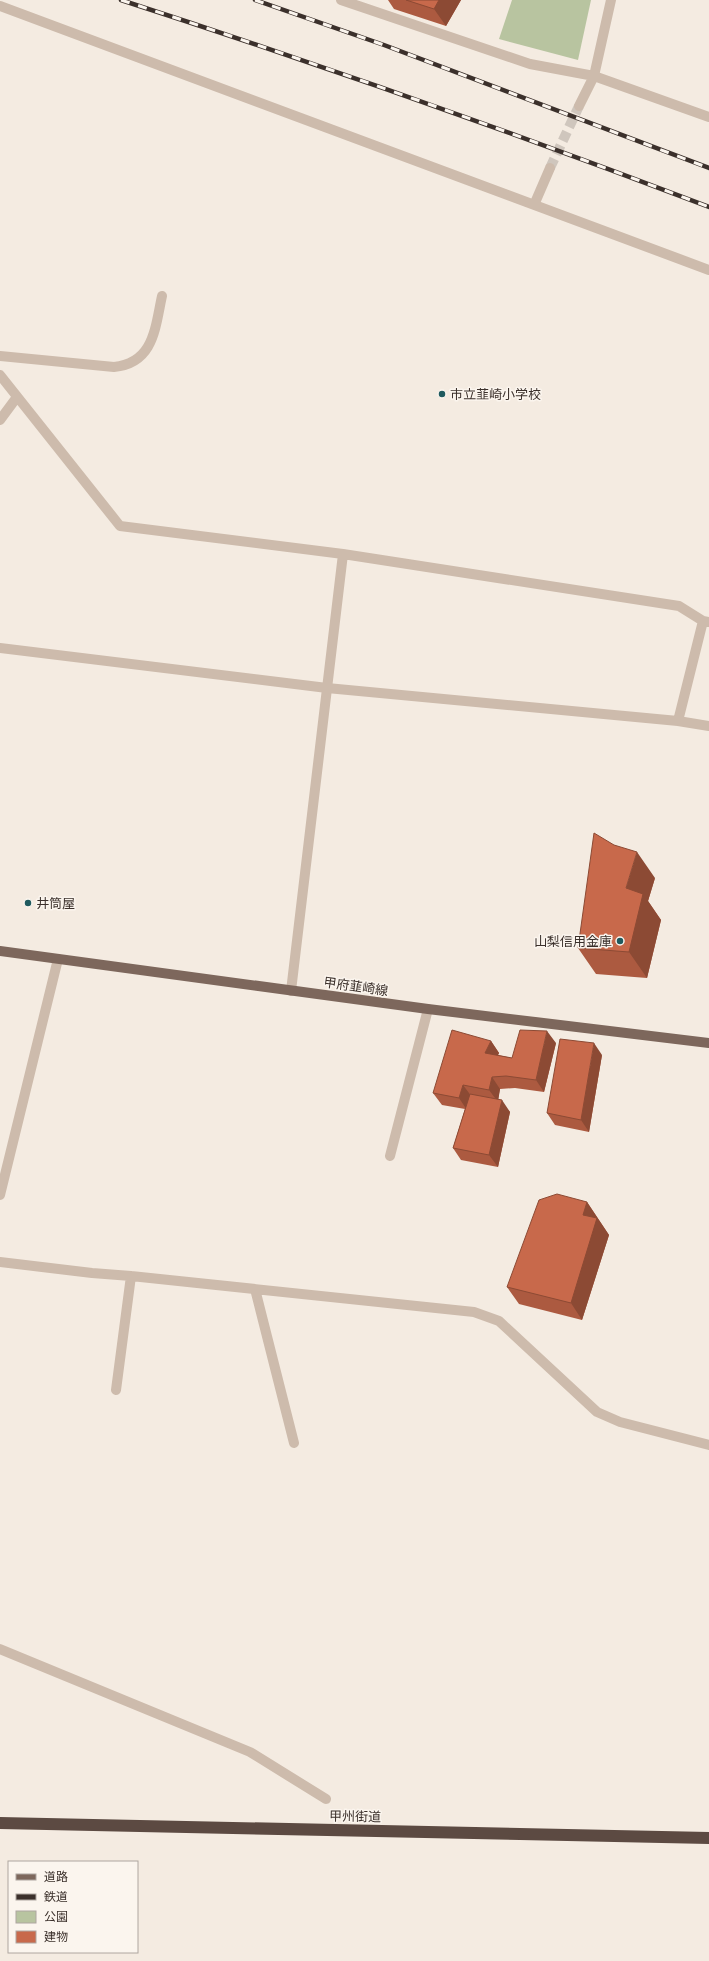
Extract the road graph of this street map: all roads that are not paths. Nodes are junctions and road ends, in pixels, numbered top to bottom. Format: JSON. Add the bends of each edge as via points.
{"nodes":[{"id":1,"x":341,"y":0,"type":"edge"},
{"id":2,"x":611,"y":0,"type":"edge"},
{"id":3,"x":0,"y":6,"type":"edge"},
{"id":4,"x":594,"y":76,"type":"junction"},
{"id":5,"x":579,"y":106,"type":"tunnel mouth"},
{"id":6,"x":709,"y":117,"type":"edge"},
{"id":7,"x":550,"y":168,"type":"tunnel mouth"},
{"id":8,"x":534,"y":205,"type":"junction"},
{"id":9,"x":709,"y":270,"type":"edge"},
{"id":10,"x":162,"y":296,"type":"dead end"},
{"id":11,"x":0,"y":356,"type":"edge"},
{"id":12,"x":0,"y":375,"type":"edge"},
{"id":13,"x":17,"y":397,"type":"junction"},
{"id":14,"x":0,"y":420,"type":"edge"},
{"id":15,"x":343,"y":554,"type":"junction"},
{"id":16,"x":706,"y":621,"type":"edge"},
{"id":17,"x":0,"y":648,"type":"edge"},
{"id":18,"x":327,"y":688,"type":"junction"},
{"id":19,"x":678,"y":721,"type":"junction"},
{"id":20,"x":709,"y":726,"type":"edge"},
{"id":21,"x":0,"y":951,"type":"edge"},
{"id":22,"x":58,"y":959,"type":"junction"},
{"id":23,"x":291,"y":991,"type":"junction"},
{"id":24,"x":428,"y":1009,"type":"junction"},
{"id":25,"x":709,"y":1043,"type":"edge"},
{"id":26,"x":390,"y":1156,"type":"dead end"},
{"id":27,"x":0,"y":1195,"type":"edge"},
{"id":28,"x":0,"y":1262,"type":"edge"},
{"id":29,"x":131,"y":1276,"type":"junction"},
{"id":30,"x":255,"y":1289,"type":"junction"},
{"id":31,"x":116,"y":1390,"type":"dead end"},
{"id":32,"x":294,"y":1443,"type":"dead end"},
{"id":33,"x":709,"y":1445,"type":"edge"},
{"id":34,"x":0,"y":1649,"type":"edge"},
{"id":35,"x":326,"y":1799,"type":"dead end"},
{"id":36,"x":0,"y":1823,"type":"edge"},
{"id":37,"x":709,"y":1838,"type":"edge"}],
"edges":[{"from":1,"to":4,"type":"street","via":[[530,64]]},
{"from":2,"to":4,"type":"street"},
{"from":3,"to":8,"type":"street"},
{"from":4,"to":5,"type":"street"},
{"from":4,"to":6,"type":"street"},
{"from":7,"to":8,"type":"street"},
{"from":8,"to":9,"type":"street"},
{"from":10,"to":11,"type":"street","via":[[147,352],[129,366],[114,367]]},
{"from":12,"to":13,"type":"street"},
{"from":13,"to":14,"type":"street"},
{"from":13,"to":15,"type":"street","via":[[120,526]]},
{"from":15,"to":16,"type":"street","via":[[679,606]]},
{"from":15,"to":18,"type":"street"},
{"from":16,"to":19,"type":"street"},
{"from":17,"to":18,"type":"street"},
{"from":18,"to":19,"type":"street"},
{"from":18,"to":23,"type":"street"},
{"from":19,"to":20,"type":"street"},
{"from":21,"to":22,"type":"main road","name":"甲府韮崎線"},
{"from":22,"to":23,"type":"main road","name":"甲府韮崎線"},
{"from":22,"to":27,"type":"street"},
{"from":23,"to":24,"type":"main road","name":"甲府韮崎線"},
{"from":24,"to":25,"type":"main road","name":"甲府韮崎線"},
{"from":24,"to":26,"type":"street"},
{"from":28,"to":29,"type":"street"},
{"from":29,"to":30,"type":"street"},
{"from":29,"to":31,"type":"street"},
{"from":30,"to":32,"type":"street"},
{"from":30,"to":33,"type":"street","via":[[474,1312],[499,1321],[597,1412],[620,1422]]},
{"from":34,"to":35,"type":"street","via":[[250,1752]]},
{"from":36,"to":37,"type":"highway","name":"甲州街道"}]}
